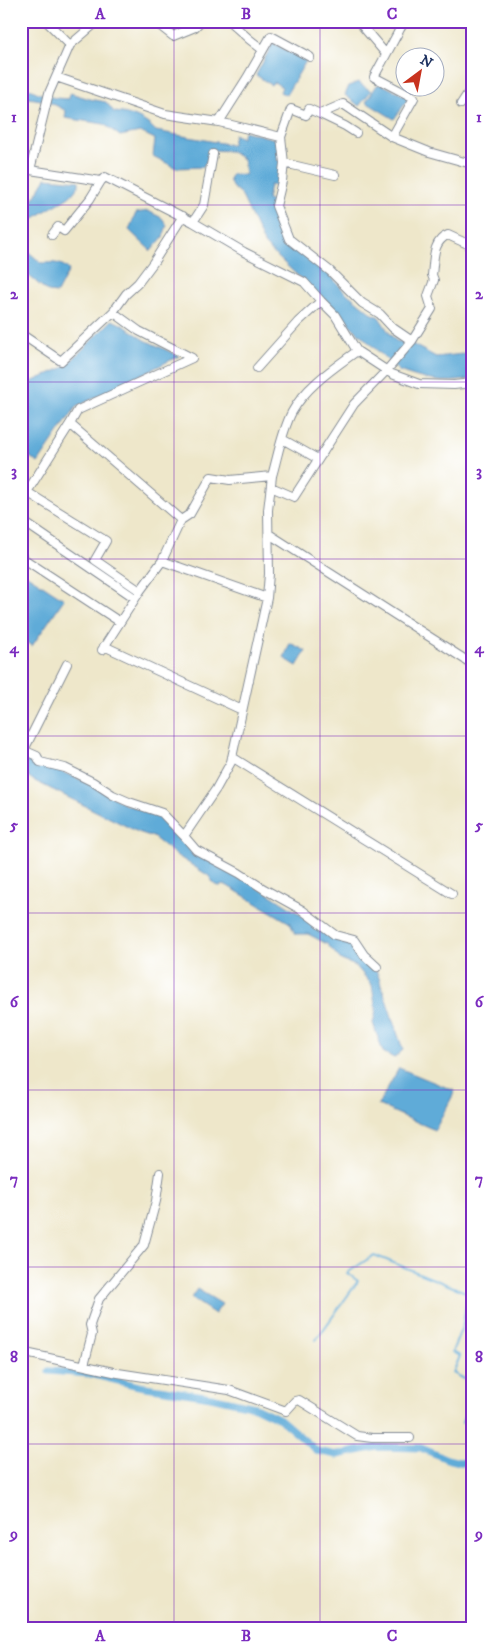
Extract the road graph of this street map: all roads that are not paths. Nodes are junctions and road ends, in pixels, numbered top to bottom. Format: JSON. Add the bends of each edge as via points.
{"nodes":[{"id":1,"x":25,"y":21,"type":"edge"},
{"id":2,"x":46,"y":21,"type":"edge"},
{"id":3,"x":98,"y":21,"type":"edge"},
{"id":4,"x":154,"y":21,"type":"edge"},
{"id":5,"x":201,"y":21,"type":"edge"},
{"id":6,"x":229,"y":21,"type":"edge"},
{"id":7,"x":358,"y":21,"type":"edge"},
{"id":8,"x":392,"y":21,"type":"edge"},
{"id":9,"x":405,"y":21,"type":"edge"},
{"id":10,"x":21,"y":29,"type":"edge"},
{"id":11,"x":400,"y":29,"type":"junction"},
{"id":12,"x":70,"y":45,"type":"junction"},
{"id":13,"x":263,"y":50,"type":"junction"},
{"id":14,"x":386,"y":54,"type":"junction"},
{"id":15,"x":310,"y":57,"type":"dead end"},
{"id":16,"x":56,"y":77,"type":"junction"},
{"id":17,"x":472,"y":87,"type":"edge"},
{"id":18,"x":461,"y":104,"type":"dead end"},
{"id":19,"x":320,"y":114,"type":"junction"},
{"id":20,"x":218,"y":122,"type":"junction"},
{"id":21,"x":356,"y":133,"type":"dead end"},
{"id":22,"x":281,"y":137,"type":"junction"},
{"id":23,"x":392,"y":138,"type":"junction"},
{"id":24,"x":213,"y":154,"type":"dead end"},
{"id":25,"x":284,"y":163,"type":"junction"},
{"id":26,"x":472,"y":167,"type":"edge"},
{"id":27,"x":21,"y":168,"type":"edge"},
{"id":28,"x":30,"y":170,"type":"junction"},
{"id":29,"x":335,"y":175,"type":"dead end"},
{"id":30,"x":101,"y":181,"type":"junction"},
{"id":31,"x":183,"y":216,"type":"junction"},
{"id":32,"x":193,"y":222,"type":"junction"},
{"id":33,"x":52,"y":235,"type":"dead end"},
{"id":34,"x":472,"y":246,"type":"edge"},
{"id":35,"x":321,"y":301,"type":"junction"},
{"id":36,"x":112,"y":312,"type":"junction"},
{"id":37,"x":21,"y":334,"type":"edge"},
{"id":38,"x":411,"y":341,"type":"junction"},
{"id":39,"x":357,"y":351,"type":"junction"},
{"id":40,"x":257,"y":368,"type":"dead end"},
{"id":41,"x":389,"y":369,"type":"junction"},
{"id":42,"x":472,"y":383,"type":"edge"},
{"id":43,"x":70,"y":424,"type":"junction"},
{"id":44,"x":282,"y":439,"type":"junction"},
{"id":45,"x":318,"y":460,"type":"junction"},
{"id":46,"x":272,"y":476,"type":"junction"},
{"id":47,"x":271,"y":487,"type":"junction"},
{"id":48,"x":21,"y":520,"type":"edge"},
{"id":49,"x":181,"y":520,"type":"junction"},
{"id":50,"x":269,"y":534,"type":"junction"},
{"id":51,"x":21,"y":557,"type":"edge"},
{"id":52,"x":162,"y":561,"type":"junction"},
{"id":53,"x":137,"y":595,"type":"junction"},
{"id":54,"x":267,"y":598,"type":"junction"},
{"id":55,"x":120,"y":622,"type":"junction"},
{"id":56,"x":67,"y":664,"type":"dead end"},
{"id":57,"x":472,"y":664,"type":"edge"},
{"id":58,"x":242,"y":710,"type":"junction"},
{"id":59,"x":23,"y":750,"type":"edge"},
{"id":60,"x":232,"y":757,"type":"junction"},
{"id":61,"x":184,"y":836,"type":"junction"},
{"id":62,"x":452,"y":894,"type":"dead end"},
{"id":63,"x":377,"y":967,"type":"dead end"},
{"id":64,"x":160,"y":1173,"type":"dead end"},
{"id":65,"x":21,"y":1352,"type":"edge"},
{"id":66,"x":84,"y":1365,"type":"junction"},
{"id":67,"x":410,"y":1438,"type":"dead end"}],
"edges":[{"from":1,"to":10,"type":"street"},
{"from":2,"to":12,"type":"street"},
{"from":3,"to":12,"type":"street"},
{"from":4,"to":5,"type":"street","via":[[173,36]]},
{"from":6,"to":13,"type":"street"},
{"from":7,"to":14,"type":"street"},
{"from":8,"to":11,"type":"street"},
{"from":9,"to":11,"type":"street"},
{"from":11,"to":14,"type":"street"},
{"from":12,"to":16,"type":"street"},
{"from":13,"to":15,"type":"street","via":[[271,36]]},
{"from":13,"to":20,"type":"street"},
{"from":14,"to":23,"type":"street","via":[[374,77],[414,98]]},
{"from":16,"to":20,"type":"street","via":[[165,114]]},
{"from":16,"to":28,"type":"street"},
{"from":17,"to":18,"type":"street"},
{"from":19,"to":21,"type":"street"},
{"from":19,"to":22,"type":"street","via":[[309,109],[306,115],[291,109]]},
{"from":19,"to":23,"type":"street","via":[[343,104]]},
{"from":20,"to":22,"type":"street"},
{"from":22,"to":25,"type":"street"},
{"from":23,"to":26,"type":"street"},
{"from":24,"to":32,"type":"street","via":[[204,205]]},
{"from":25,"to":29,"type":"street"},
{"from":25,"to":38,"type":"street","via":[[276,206],[289,239],[330,270],[362,303]]},
{"from":27,"to":28,"type":"street"},
{"from":28,"to":30,"type":"street"},
{"from":30,"to":31,"type":"street","via":[[106,177]]},
{"from":30,"to":33,"type":"street","via":[[64,231],[58,228]]},
{"from":31,"to":32,"type":"street"},
{"from":31,"to":36,"type":"street","via":[[148,269]]},
{"from":32,"to":35,"type":"street","via":[[304,282]]},
{"from":34,"to":38,"type":"street","via":[[448,236],[441,238],[436,245],[434,280],[428,296],[432,310]]},
{"from":35,"to":39,"type":"street","via":[[335,315]]},
{"from":35,"to":40,"type":"street"},
{"from":36,"to":37,"type":"street","via":[[61,361]]},
{"from":36,"to":43,"type":"street","via":[[192,358],[78,410]]},
{"from":38,"to":41,"type":"street"},
{"from":39,"to":41,"type":"street"},
{"from":39,"to":44,"type":"street","via":[[328,372],[302,398]]},
{"from":41,"to":42,"type":"street","via":[[419,384]]},
{"from":41,"to":45,"type":"street","via":[[354,404]]},
{"from":43,"to":49,"type":"street"},
{"from":43,"to":53,"type":"street","via":[[27,492],[106,541],[95,560]]},
{"from":44,"to":45,"type":"street"},
{"from":44,"to":46,"type":"street"},
{"from":45,"to":47,"type":"street","via":[[294,496]]},
{"from":46,"to":47,"type":"street"},
{"from":46,"to":49,"type":"street","via":[[230,480],[211,477],[190,514]]},
{"from":47,"to":50,"type":"street"},
{"from":48,"to":53,"type":"street"},
{"from":49,"to":52,"type":"street"},
{"from":50,"to":54,"type":"street"},
{"from":50,"to":57,"type":"street"},
{"from":51,"to":55,"type":"street"},
{"from":52,"to":53,"type":"street"},
{"from":52,"to":54,"type":"street"},
{"from":53,"to":55,"type":"street"},
{"from":54,"to":58,"type":"street"},
{"from":55,"to":58,"type":"street","via":[[103,648]]},
{"from":56,"to":59,"type":"street"},
{"from":58,"to":60,"type":"street"},
{"from":59,"to":61,"type":"street","via":[[37,756],[40,762],[65,768],[113,795],[162,813]]},
{"from":60,"to":61,"type":"street","via":[[216,789]]},
{"from":60,"to":62,"type":"street"},
{"from":61,"to":63,"type":"street","via":[[202,855],[252,880],[335,934],[354,940]]},
{"from":64,"to":66,"type":"street","via":[[144,1245],[99,1299],[90,1325],[92,1334]]},
{"from":65,"to":66,"type":"street"},
{"from":66,"to":67,"type":"street","via":[[166,1382],[229,1390],[286,1411],[299,1400],[358,1436]]}]}
